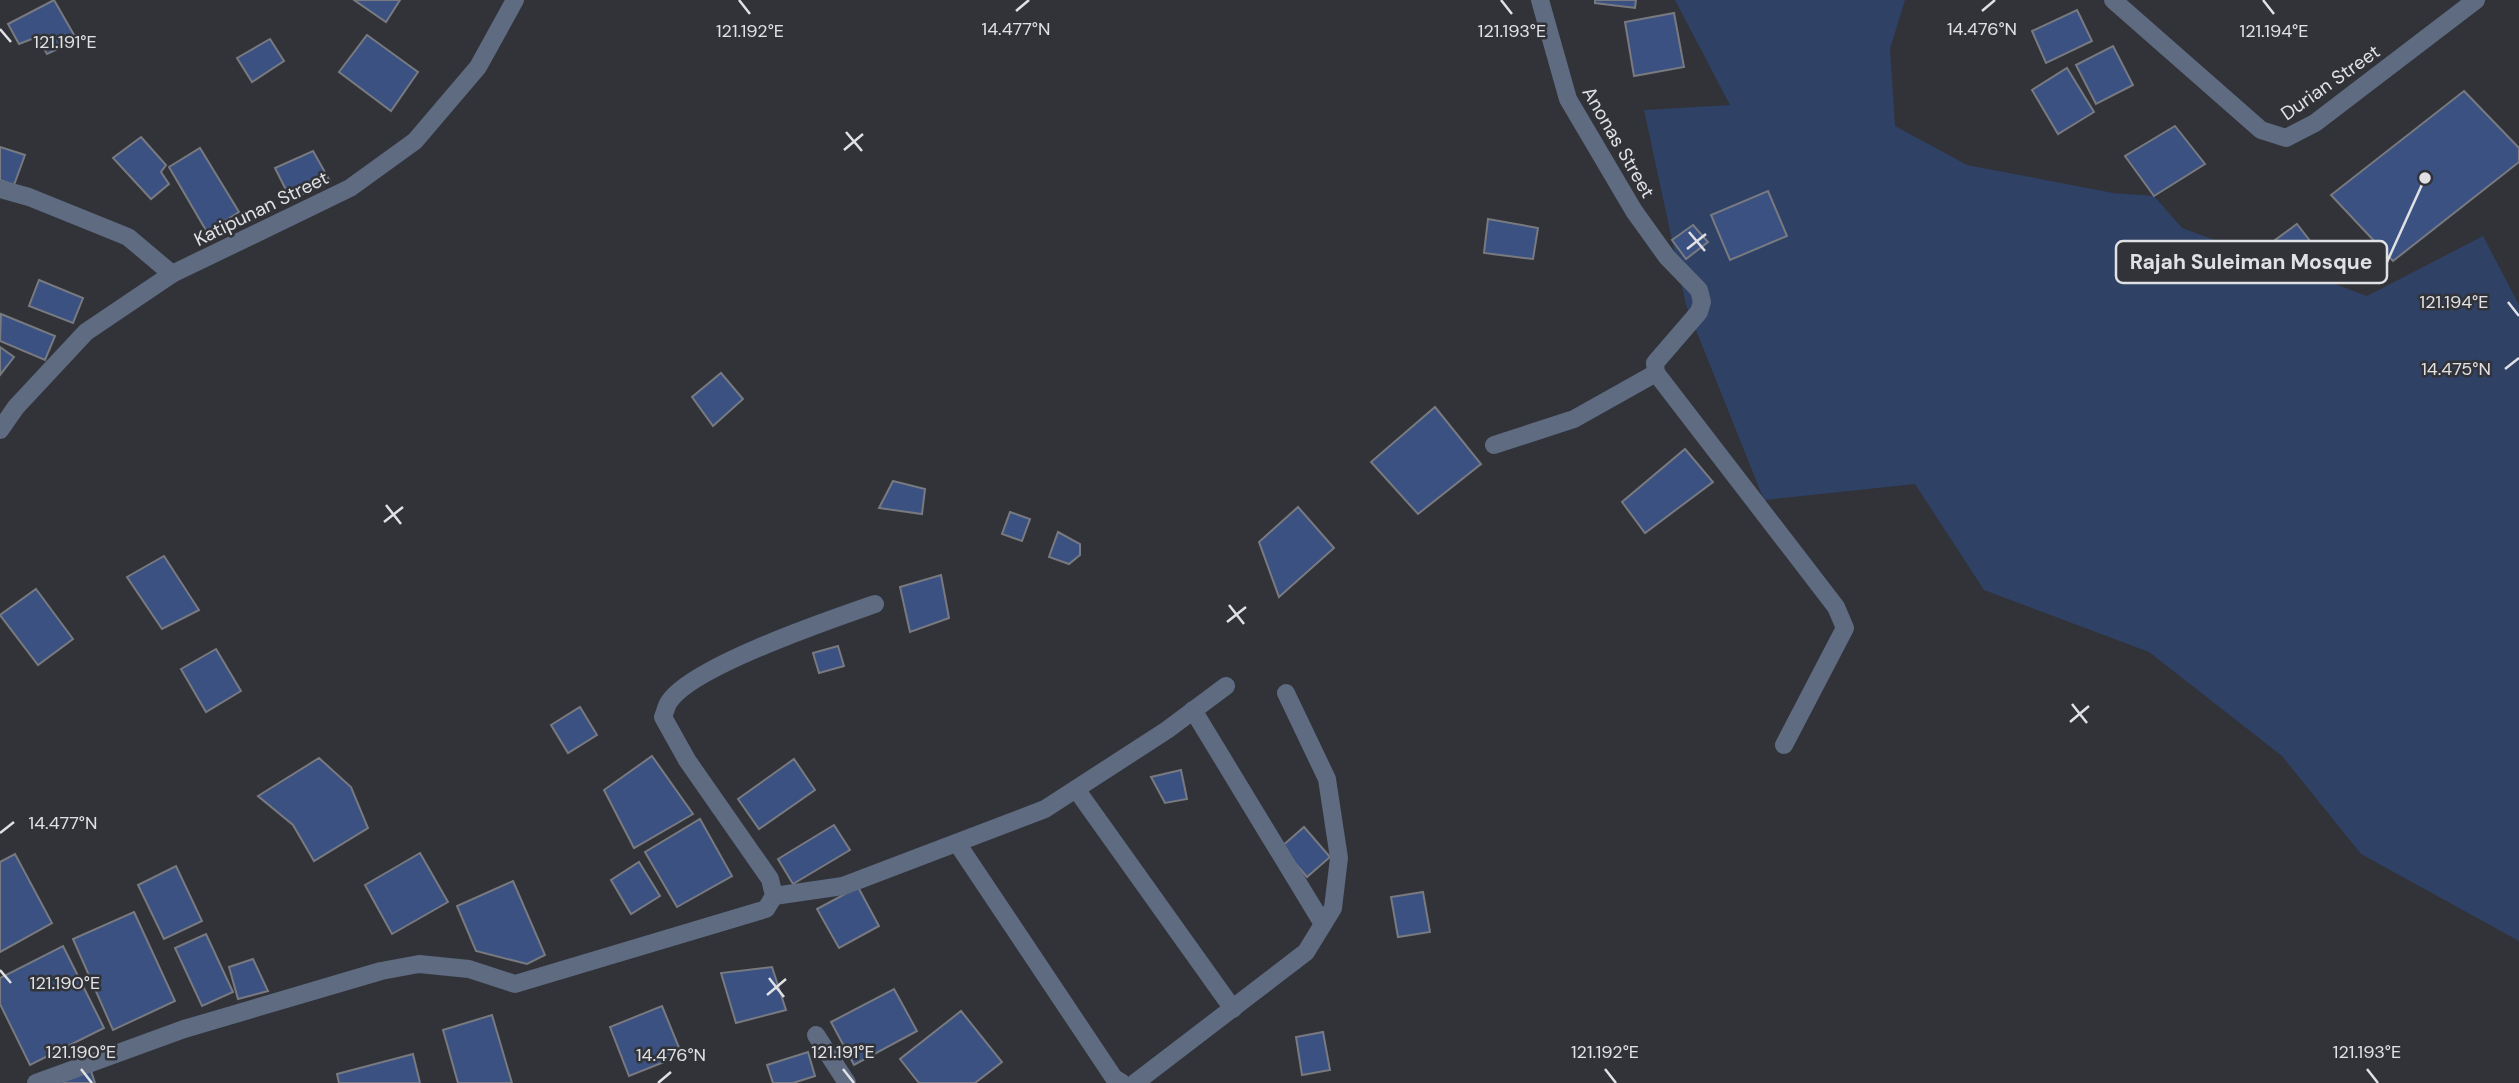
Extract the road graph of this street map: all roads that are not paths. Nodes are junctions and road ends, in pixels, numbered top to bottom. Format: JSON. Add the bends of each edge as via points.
{"nodes":[{"id":1,"x":514,"y":0,"type":"edge"},
{"id":2,"x":1540,"y":0,"type":"edge"},
{"id":3,"x":2113,"y":0,"type":"edge"},
{"id":4,"x":2476,"y":0,"type":"edge"},
{"id":5,"x":0,"y":189,"type":"edge"},
{"id":6,"x":172,"y":274,"type":"junction"},
{"id":7,"x":1656,"y":373,"type":"junction"},
{"id":8,"x":0,"y":430,"type":"edge"},
{"id":9,"x":1494,"y":445,"type":"dead end"},
{"id":10,"x":875,"y":604,"type":"dead end"},
{"id":11,"x":1226,"y":686,"type":"dead end"},
{"id":12,"x":1286,"y":693,"type":"dead end"},
{"id":13,"x":1193,"y":710,"type":"junction"},
{"id":14,"x":1784,"y":745,"type":"dead end"},
{"id":15,"x":1076,"y":789,"type":"junction"},
{"id":16,"x":957,"y":843,"type":"junction"},
{"id":17,"x":774,"y":896,"type":"junction"},
{"id":18,"x":1323,"y":924,"type":"junction"},
{"id":19,"x":1233,"y":1009,"type":"junction"},
{"id":20,"x":816,"y":1035,"type":"dead end"},
{"id":21,"x":36,"y":1083,"type":"edge"},
{"id":22,"x":847,"y":1083,"type":"edge"},
{"id":23,"x":1122,"y":1083,"type":"edge"},
{"id":24,"x":1135,"y":1083,"type":"edge"}],
"edges":[{"from":1,"to":6,"type":"street","name":"Katipunan Street","via":[[478,67],[415,141],[349,188]]},
{"from":2,"to":7,"type":"street","name":"Anonas Street","via":[[1568,99],[1634,211],[1667,257],[1699,290],[1699,312],[1662,351],[1655,363]]},
{"from":3,"to":4,"type":"street","name":"Durian Street","via":[[2260,130],[2286,138],[2315,123]]},
{"from":5,"to":6,"type":"street","via":[[128,237]]},
{"from":6,"to":8,"type":"street","name":"Katipunan Street","via":[[86,332]]},
{"from":7,"to":9,"type":"street","via":[[1574,419]]},
{"from":7,"to":14,"type":"street","via":[[1836,607],[1844,628]]},
{"from":10,"to":17,"type":"street","via":[[794,632],[688,684],[669,702],[663,717],[666,728],[769,879]]},
{"from":11,"to":13,"type":"street"},
{"from":12,"to":18,"type":"street","via":[[1327,779],[1339,858],[1333,908]]},
{"from":13,"to":15,"type":"street"},
{"from":13,"to":18,"type":"street"},
{"from":15,"to":16,"type":"street","via":[[1045,810]]},
{"from":15,"to":19,"type":"street"},
{"from":16,"to":17,"type":"street","via":[[843,886]]},
{"from":16,"to":23,"type":"street","via":[[1114,1078]]},
{"from":17,"to":21,"type":"street","via":[[765,909],[514,984],[469,969],[419,964],[382,971],[184,1029]]},
{"from":18,"to":19,"type":"street","via":[[1306,952]]},
{"from":19,"to":24,"type":"street"},
{"from":20,"to":22,"type":"street"}]}
